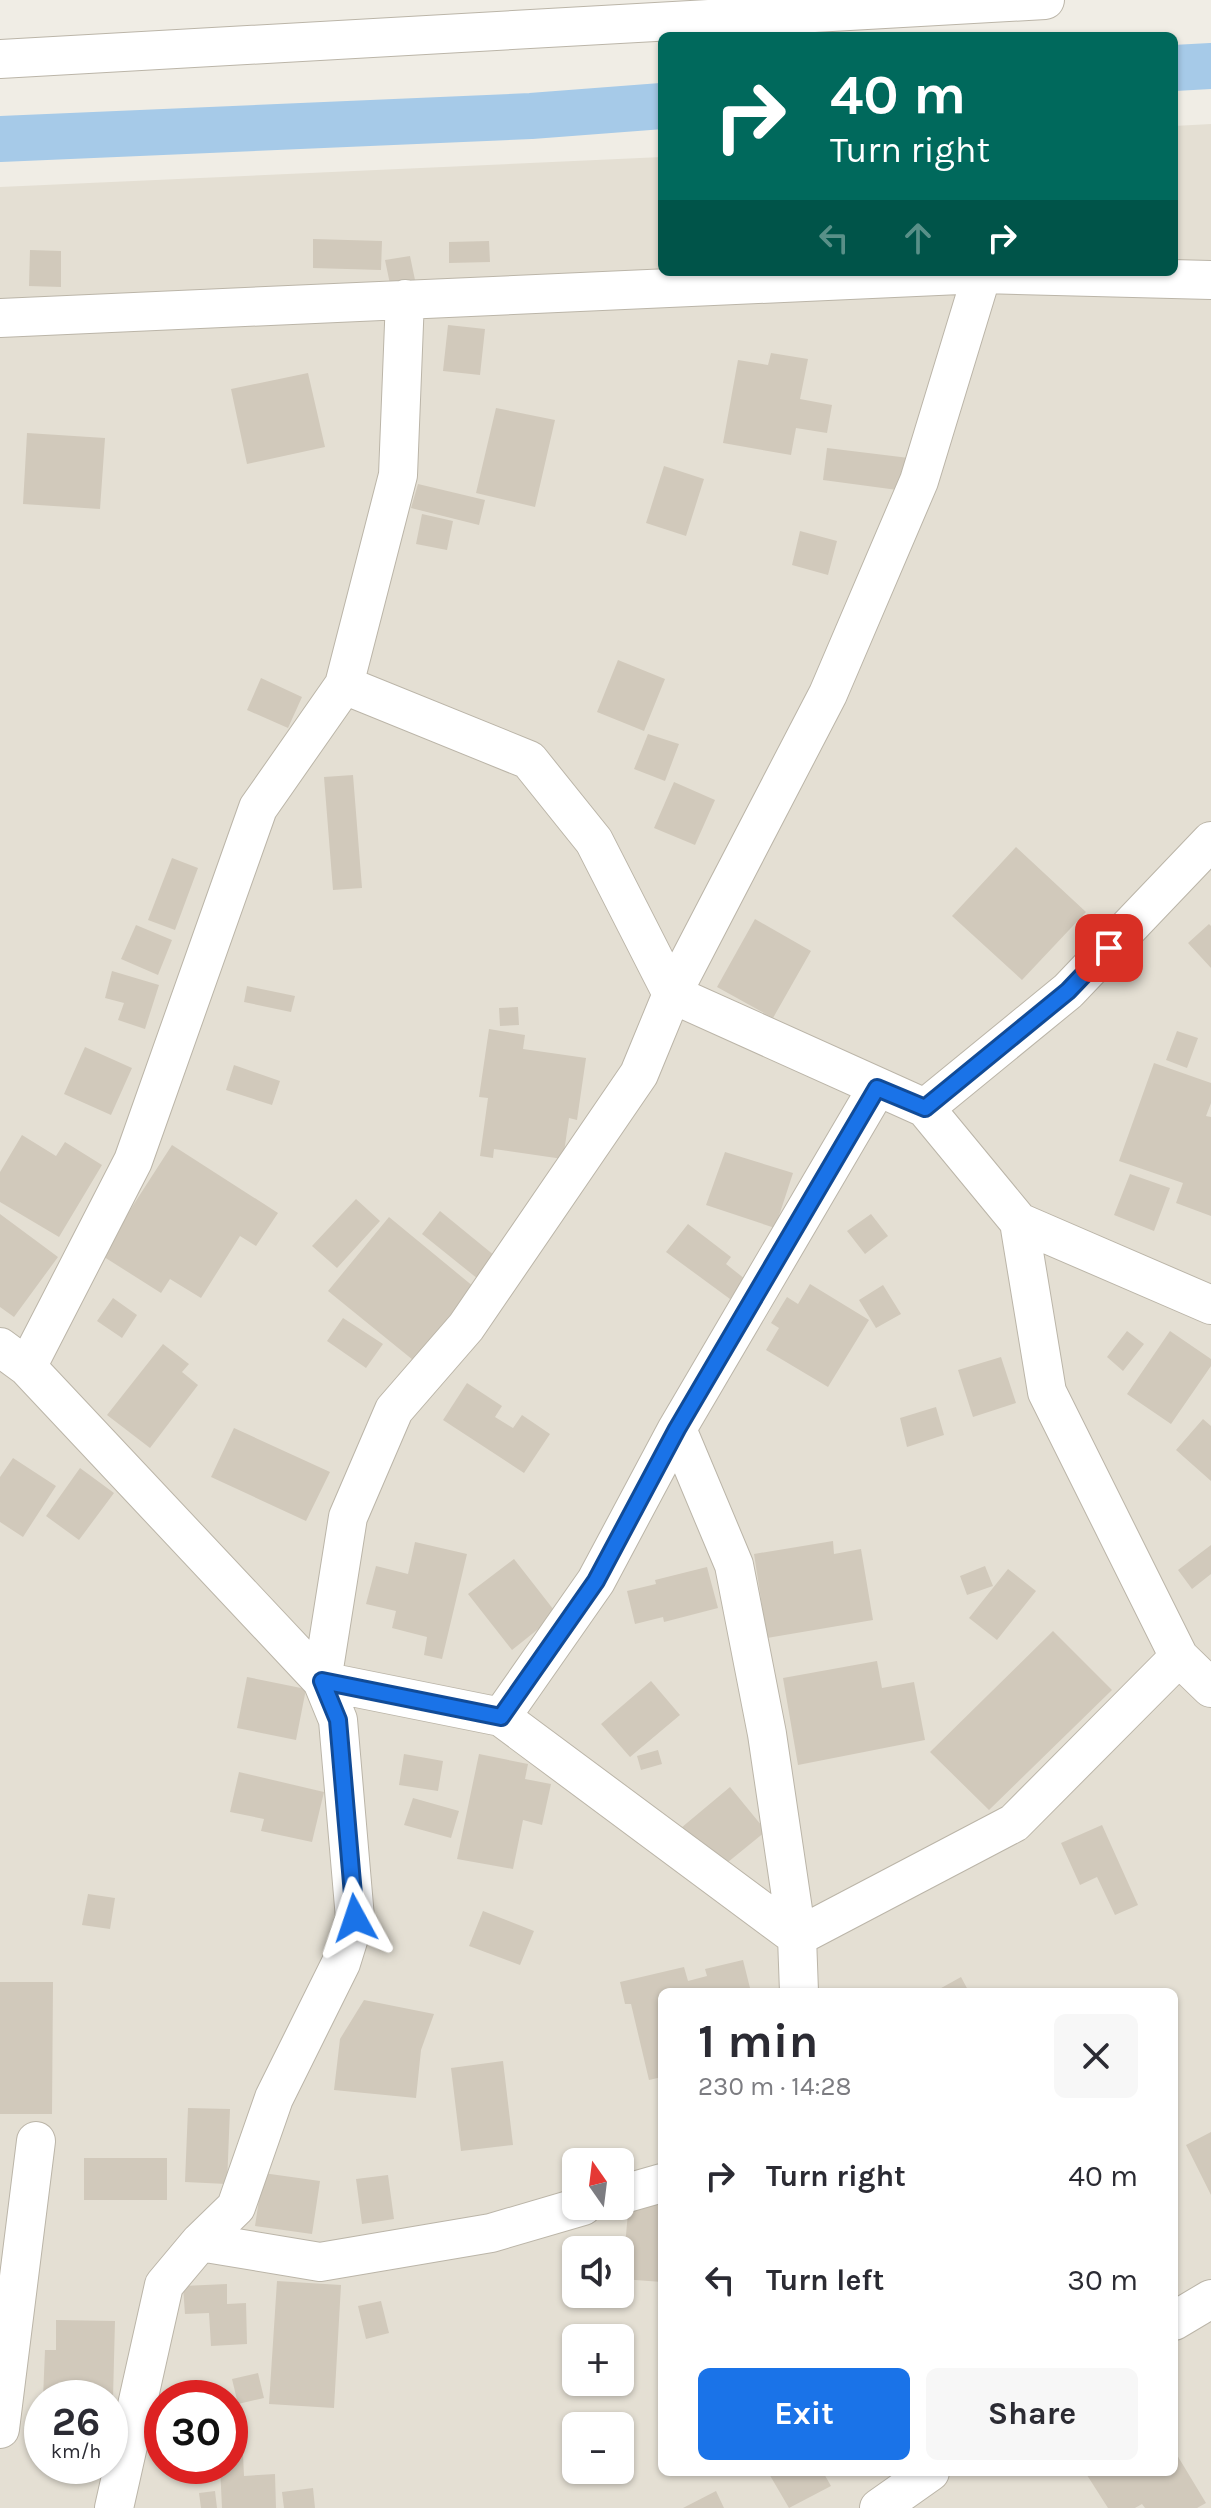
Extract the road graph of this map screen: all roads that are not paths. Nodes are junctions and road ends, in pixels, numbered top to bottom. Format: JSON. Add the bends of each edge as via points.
{"nodes":[{"id":1,"x":1045,"y":0,"type":"edge"},
{"id":2,"x":0,"y":59,"type":"edge"},
{"id":3,"x":936,"y":276,"type":"edge"},
{"id":4,"x":981,"y":276,"type":"edge"},
{"id":5,"x":1058,"y":276,"type":"edge"},
{"id":6,"x":1211,"y":280,"type":"edge"},
{"id":7,"x":405,"y":299,"type":"junction"},
{"id":8,"x":0,"y":318,"type":"edge"},
{"id":9,"x":344,"y":685,"type":"junction"},
{"id":10,"x":1211,"y":841,"type":"edge"},
{"id":11,"x":672,"y":994,"type":"junction"},
{"id":12,"x":877,"y":1088,"type":"junction"},
{"id":13,"x":925,"y":1108,"type":"junction"},
{"id":14,"x":1019,"y":1222,"type":"junction"},
{"id":15,"x":1211,"y":1305,"type":"edge"},
{"id":16,"x":14,"y":1357,"type":"edge"},
{"id":17,"x":677,"y":1429,"type":"junction"},
{"id":18,"x":1179,"y":1657,"type":"junction"},
{"id":19,"x":322,"y":1681,"type":"junction"},
{"id":20,"x":1211,"y":1688,"type":"edge"},
{"id":21,"x":501,"y":1717,"type":"junction"},
{"id":22,"x":797,"y":1937,"type":"junction"},
{"id":23,"x":799,"y":1988,"type":"edge"},
{"id":24,"x":36,"y":2141,"type":"dead end"},
{"id":25,"x":658,"y":2184,"type":"edge"},
{"id":26,"x":634,"y":2191,"type":"edge"},
{"id":27,"x":562,"y":2212,"type":"edge"},
{"id":28,"x":200,"y":2242,"type":"junction"},
{"id":29,"x":1211,"y":2299,"type":"edge"},
{"id":30,"x":1178,"y":2319,"type":"edge"},
{"id":31,"x":0,"y":2429,"type":"edge"},
{"id":32,"x":924,"y":2476,"type":"edge"},
{"id":33,"x":114,"y":2508,"type":"edge"},
{"id":34,"x":879,"y":2508,"type":"edge"}],
"edges":[{"from":1,"to":2,"type":"street"},
{"from":3,"to":7,"type":"street"},
{"from":4,"to":11,"type":"street","via":[[919,481],[834,680]]},
{"from":5,"to":6,"type":"street"},
{"from":7,"to":8,"type":"street"},
{"from":7,"to":9,"type":"street","via":[[398,475]]},
{"from":9,"to":11,"type":"street","via":[[529,760],[594,841]]},
{"from":9,"to":16,"type":"street","via":[[258,808],[133,1161]]},
{"from":10,"to":13,"type":"street","via":[[1068,991]]},
{"from":11,"to":12,"type":"street"},
{"from":11,"to":19,"type":"street","via":[[639,1074],[623,1098],[466,1327],[394,1410],[348,1517]]},
{"from":12,"to":13,"type":"street"},
{"from":12,"to":17,"type":"street"},
{"from":13,"to":14,"type":"street"},
{"from":14,"to":15,"type":"street"},
{"from":14,"to":18,"type":"street","via":[[1047,1392]]},
{"from":16,"to":19,"type":"street"},
{"from":17,"to":21,"type":"street","via":[[596,1581]]},
{"from":17,"to":22,"type":"street","via":[[734,1565],[767,1734]]},
{"from":18,"to":20,"type":"street"},
{"from":18,"to":22,"type":"street","via":[[1014,1823]]},
{"from":19,"to":21,"type":"street"},
{"from":19,"to":28,"type":"street","via":[[338,1720],[355,1918],[341,1963],[274,2098],[236,2207]]},
{"from":21,"to":22,"type":"street"},
{"from":22,"to":23,"type":"street"},
{"from":24,"to":31,"type":"street"},
{"from":25,"to":26,"type":"street"},
{"from":27,"to":28,"type":"street","via":[[491,2233],[320,2262]]},
{"from":28,"to":33,"type":"street","via":[[164,2285]]},
{"from":29,"to":30,"type":"street"},
{"from":32,"to":34,"type":"street"}]}
